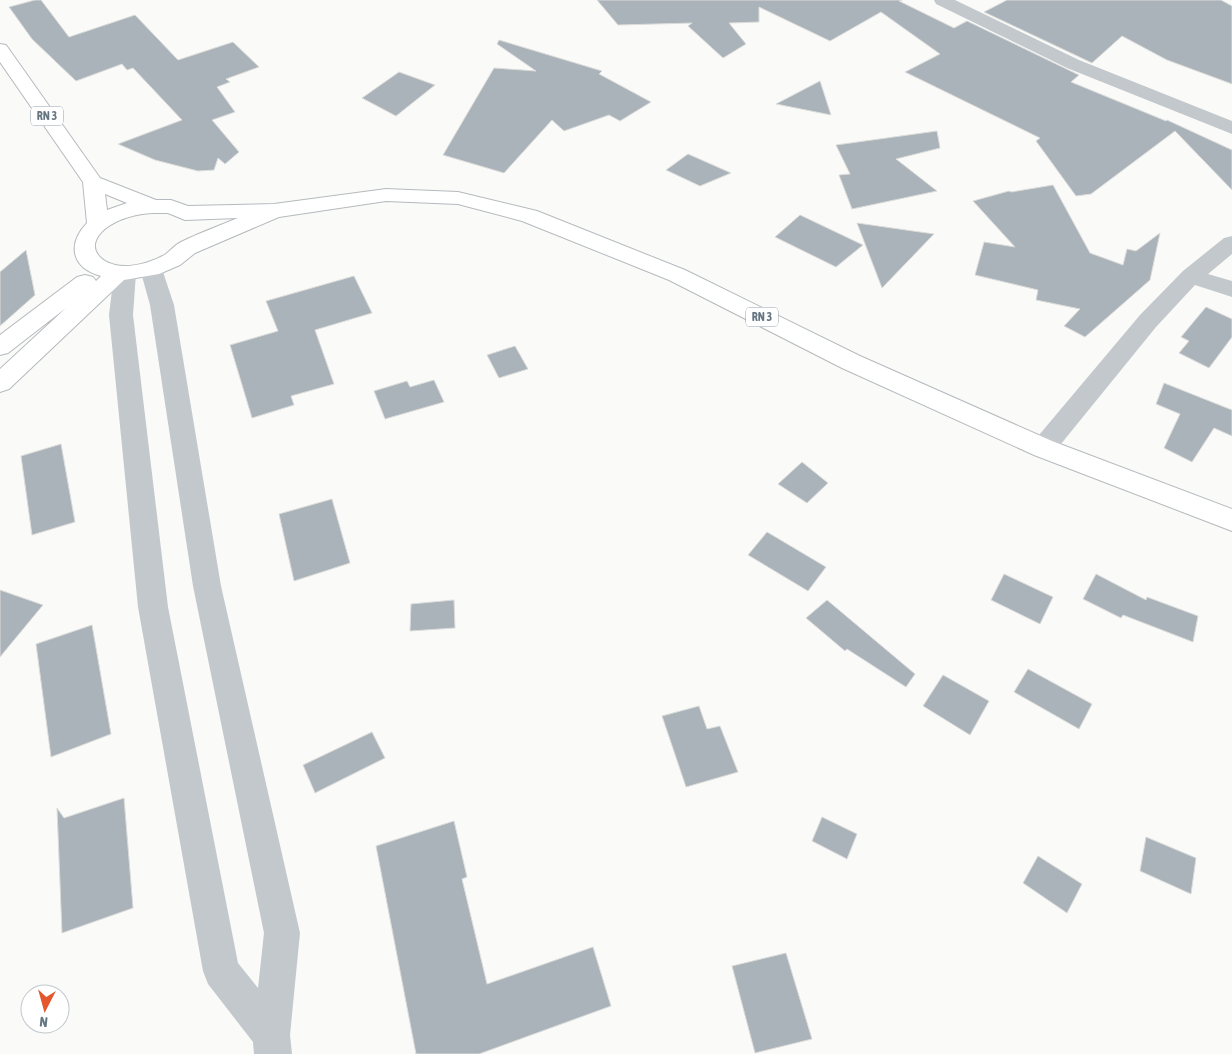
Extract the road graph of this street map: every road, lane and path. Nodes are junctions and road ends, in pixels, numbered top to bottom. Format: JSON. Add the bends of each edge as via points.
{"nodes":[{"id":1,"x":942,"y":0,"type":"edge"},
{"id":2,"x":0,"y":49,"type":"edge"},
{"id":3,"x":1232,"y":128,"type":"edge"},
{"id":4,"x":93,"y":182,"type":"junction"},
{"id":5,"x":153,"y":206,"type":"junction"},
{"id":6,"x":274,"y":211,"type":"junction"},
{"id":7,"x":185,"y":213,"type":"junction"},
{"id":8,"x":98,"y":224,"type":"junction"},
{"id":9,"x":1232,"y":243,"type":"edge"},
{"id":10,"x":187,"y":248,"type":"junction"},
{"id":11,"x":124,"y":271,"type":"junction"},
{"id":12,"x":1191,"y":276,"type":"junction"},
{"id":13,"x":1232,"y":289,"type":"edge"},
{"id":14,"x":0,"y":346,"type":"edge"},
{"id":15,"x":0,"y":383,"type":"edge"},
{"id":16,"x":1042,"y":448,"type":"junction"},
{"id":17,"x":1232,"y":520,"type":"edge"},
{"id":18,"x":272,"y":1045,"type":"edge"}],
"edges":[{"from":1,"to":3,"type":"street","via":[[1073,64]]},
{"from":2,"to":4,"type":"main road","number":"RN 3"},
{"from":4,"to":5,"type":"main road"},
{"from":4,"to":8,"type":"main road","number":"RN 3"},
{"from":5,"to":7,"type":"main road","via":[[171,207]]},
{"from":5,"to":8,"type":"main road","via":[[115,214]]},
{"from":6,"to":7,"type":"main road","number":"RN 3"},
{"from":6,"to":10,"type":"main road","number":"RN 3"},
{"from":6,"to":16,"type":"main road","number":"RN 3","via":[[386,194],[458,198],[529,216],[677,275],[851,362]]},
{"from":7,"to":10,"type":"main road","via":[[194,234]]},
{"from":8,"to":11,"type":"main road","via":[[87,236],[84,249],[89,261]]},
{"from":9,"to":12,"type":"street"},
{"from":10,"to":11,"type":"main road","via":[[172,260]]},
{"from":11,"to":14,"type":"main road"},
{"from":11,"to":15,"type":"main road"},
{"from":11,"to":18,"type":"street","via":[[121,314],[153,607],[221,971]]},
{"from":11,"to":18,"type":"street","via":[[162,304],[207,586],[282,933]]},
{"from":12,"to":13,"type":"street"},
{"from":12,"to":16,"type":"street","via":[[1102,374]]},
{"from":16,"to":17,"type":"main road","number":"RN 3"}]}
